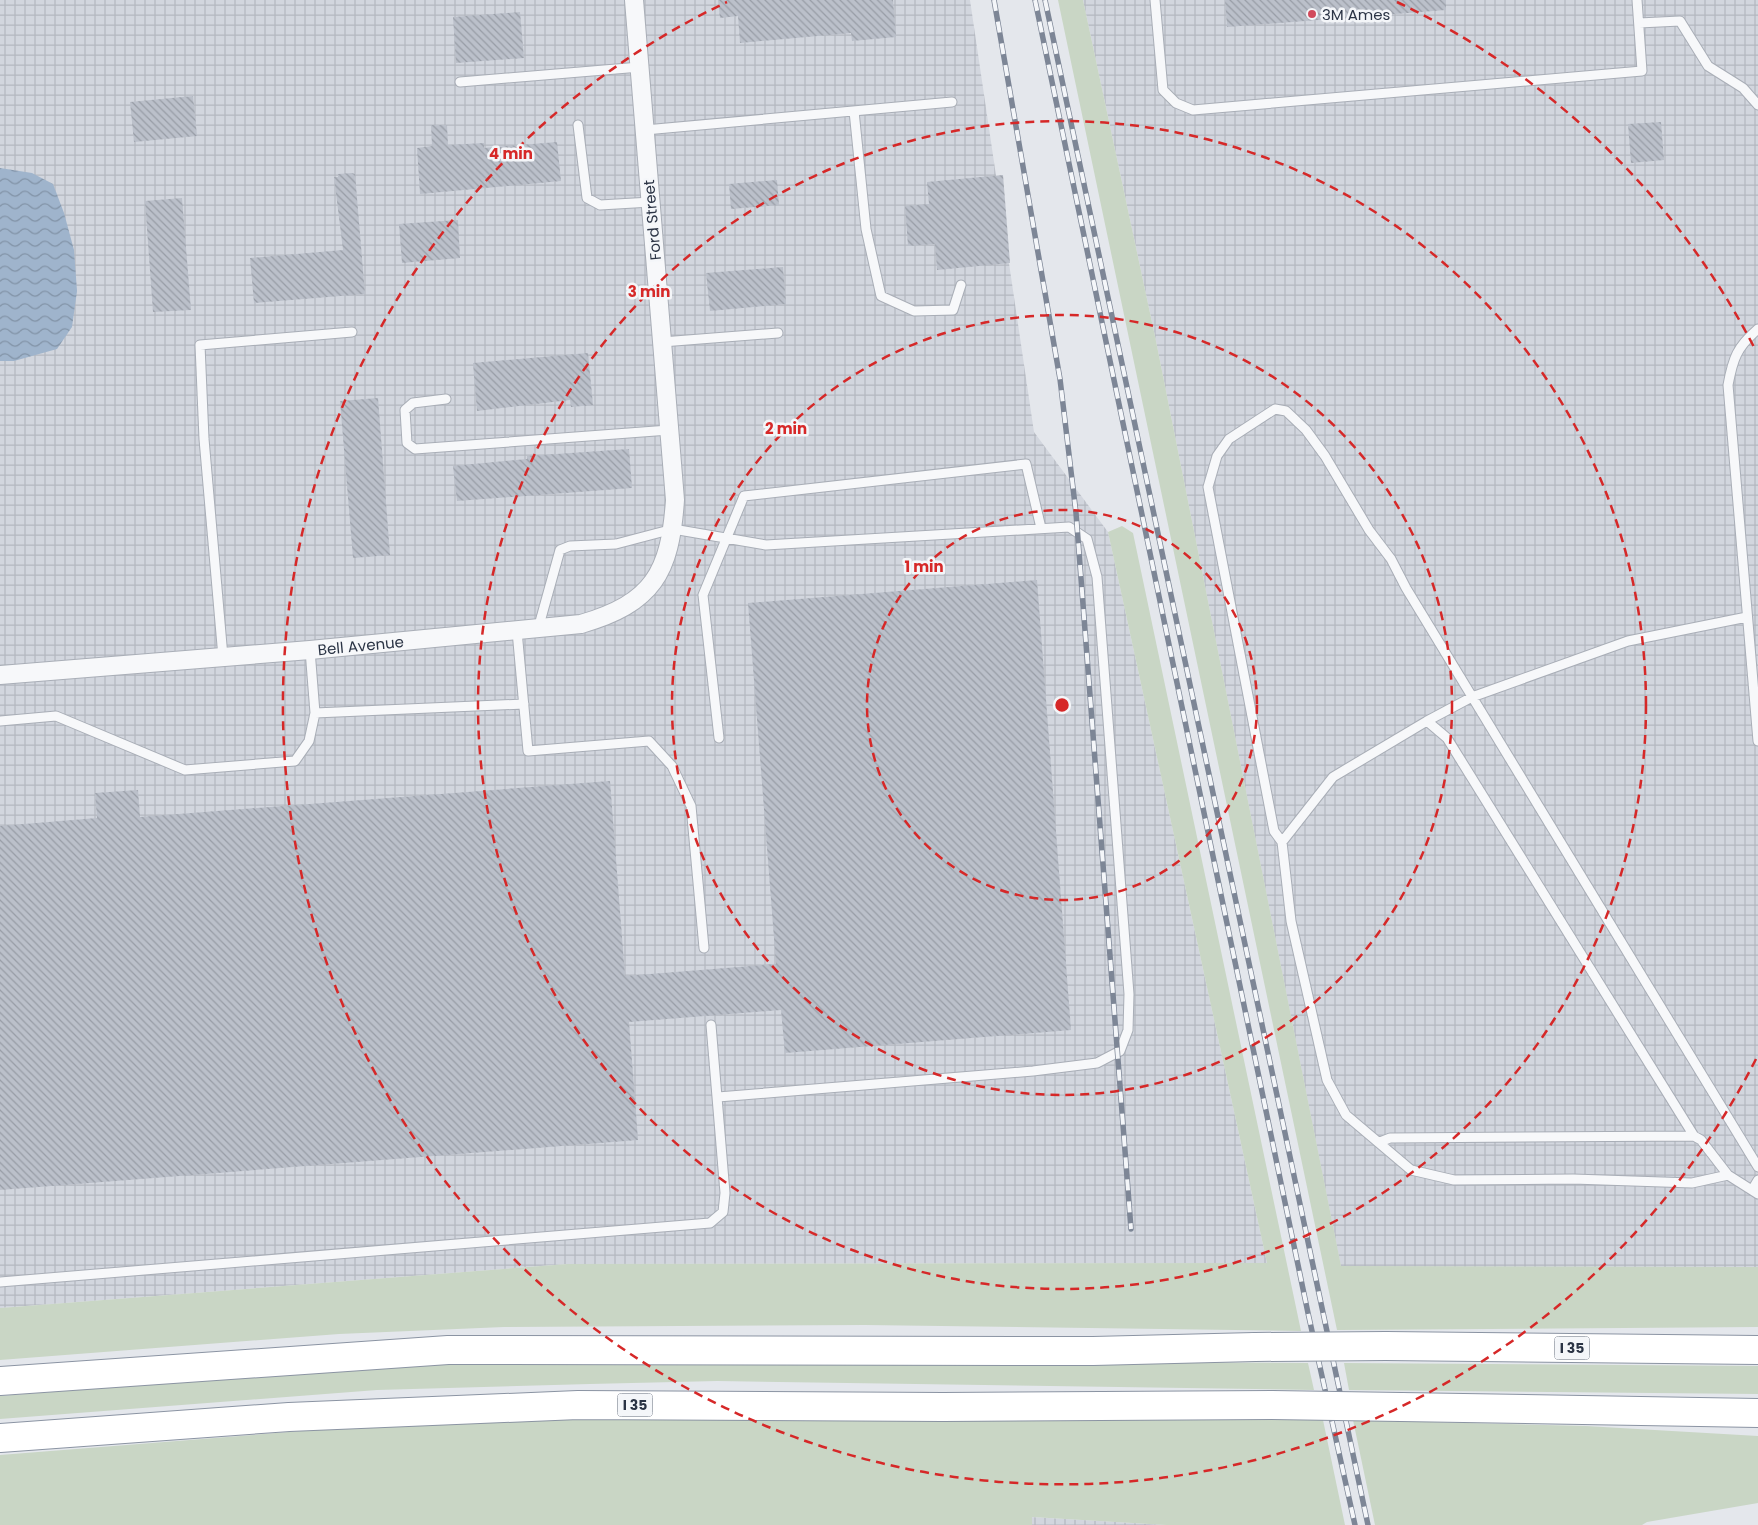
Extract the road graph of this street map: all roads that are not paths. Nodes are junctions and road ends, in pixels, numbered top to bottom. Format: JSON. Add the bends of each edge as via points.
{"nodes":[{"id":1,"x":634,"y":0,"type":"edge"},
{"id":2,"x":1154,"y":0,"type":"edge"},
{"id":3,"x":1637,"y":0,"type":"edge"},
{"id":4,"x":1639,"y":23,"type":"junction"},
{"id":5,"x":640,"y":66,"type":"junction"},
{"id":6,"x":460,"y":82,"type":"dead end"},
{"id":7,"x":952,"y":102,"type":"dead end"},
{"id":8,"x":1758,"y":105,"type":"edge"},
{"id":9,"x":854,"y":111,"type":"junction"},
{"id":10,"x":578,"y":125,"type":"dead end"},
{"id":11,"x":645,"y":130,"type":"junction"},
{"id":12,"x":651,"y":202,"type":"junction"},
{"id":13,"x":961,"y":285,"type":"dead end"},
{"id":14,"x":1758,"y":329,"type":"edge"},
{"id":15,"x":352,"y":332,"type":"dead end"},
{"id":16,"x":778,"y":334,"type":"dead end"},
{"id":17,"x":662,"y":342,"type":"junction"},
{"id":18,"x":446,"y":399,"type":"dead end"},
{"id":19,"x":669,"y":430,"type":"junction"},
{"id":20,"x":1041,"y":528,"type":"junction"},
{"id":21,"x":673,"y":529,"type":"junction"},
{"id":22,"x":726,"y":538,"type":"junction"},
{"id":23,"x":1747,"y":617,"type":"junction"},
{"id":24,"x":538,"y":629,"type":"junction"},
{"id":25,"x":517,"y":631,"type":"junction"},
{"id":26,"x":310,"y":650,"type":"junction"},
{"id":27,"x":223,"y":657,"type":"junction"},
{"id":28,"x":0,"y":675,"type":"edge"},
{"id":29,"x":1472,"y":697,"type":"junction"},
{"id":30,"x":524,"y":704,"type":"junction"},
{"id":31,"x":315,"y":713,"type":"junction"},
{"id":32,"x":0,"y":721,"type":"edge"},
{"id":33,"x":1427,"y":721,"type":"junction"},
{"id":34,"x":718,"y":738,"type":"dead end"},
{"id":35,"x":1758,"y":741,"type":"edge"},
{"id":36,"x":1282,"y":842,"type":"junction"},
{"id":37,"x":704,"y":948,"type":"dead end"},
{"id":38,"x":711,"y":1025,"type":"dead end"},
{"id":39,"x":718,"y":1097,"type":"junction"},
{"id":40,"x":1694,"y":1136,"type":"junction"},
{"id":41,"x":1380,"y":1142,"type":"junction"},
{"id":42,"x":1758,"y":1167,"type":"edge"},
{"id":43,"x":1728,"y":1175,"type":"junction"},
{"id":44,"x":1758,"y":1180,"type":"edge"},
{"id":45,"x":1755,"y":1192,"type":"edge"},
{"id":46,"x":0,"y":1282,"type":"edge"},
{"id":47,"x":1758,"y":1345,"type":"edge"},
{"id":48,"x":1674,"y":1349,"type":"junction"},
{"id":49,"x":1758,"y":1350,"type":"edge"},
{"id":50,"x":0,"y":1381,"type":"edge"},
{"id":51,"x":1633,"y":1413,"type":"junction"},
{"id":52,"x":1758,"y":1413,"type":"edge"},
{"id":53,"x":1758,"y":1427,"type":"edge"},
{"id":54,"x":0,"y":1438,"type":"edge"}],
"edges":[{"from":1,"to":5,"type":"street","name":"Ford Street"},
{"from":2,"to":4,"type":"lane","via":[[1162,90],[1176,104],[1194,110],[1642,71]]},
{"from":3,"to":4,"type":"lane"},
{"from":4,"to":8,"type":"lane","via":[[1680,20],[1708,66],[1743,88]]},
{"from":5,"to":6,"type":"lane"},
{"from":5,"to":11,"type":"street","name":"Ford Street"},
{"from":7,"to":9,"type":"lane"},
{"from":9,"to":11,"type":"lane"},
{"from":9,"to":13,"type":"lane","via":[[866,229],[881,296],[914,311],[953,310]]},
{"from":10,"to":12,"type":"lane","via":[[587,198],[600,205]]},
{"from":11,"to":12,"type":"street","name":"Ford Street"},
{"from":12,"to":17,"type":"street","name":"Ford Street"},
{"from":14,"to":23,"type":"lane","via":[[1732,359],[1728,385]]},
{"from":15,"to":27,"type":"lane","via":[[200,344],[204,439]]},
{"from":16,"to":17,"type":"lane"},
{"from":17,"to":19,"type":"street","name":"Ford Street"},
{"from":18,"to":19,"type":"lane","via":[[413,403],[405,410],[407,443],[415,448]]},
{"from":19,"to":21,"type":"street","name":"Ford Street","via":[[675,500]]},
{"from":20,"to":22,"type":"lane","via":[[766,545]]},
{"from":20,"to":22,"type":"lane","via":[[1026,464],[744,496]]},
{"from":20,"to":39,"type":"lane","via":[[1069,527],[1087,539],[1097,577],[1129,994],[1128,1030],[1120,1051],[1097,1063],[1033,1071]]},
{"from":21,"to":22,"type":"lane"},
{"from":21,"to":24,"type":"street","name":"Bell Avenue","via":[[660,572],[632,603],[608,616],[581,624]]},
{"from":21,"to":24,"type":"lane","via":[[616,544],[570,546],[560,550]]},
{"from":22,"to":34,"type":"lane","via":[[702,595]]},
{"from":23,"to":29,"type":"lane","via":[[1628,641]]},
{"from":23,"to":35,"type":"lane"},
{"from":24,"to":25,"type":"street","name":"Bell Avenue"},
{"from":25,"to":26,"type":"street","name":"Bell Avenue"},
{"from":25,"to":30,"type":"lane"},
{"from":26,"to":27,"type":"street","name":"Bell Avenue"},
{"from":26,"to":31,"type":"lane"},
{"from":27,"to":28,"type":"street","name":"Bell Avenue"},
{"from":29,"to":33,"type":"lane"},
{"from":29,"to":36,"type":"lane","via":[[1391,559],[1306,430],[1286,411],[1274,409],[1229,439],[1217,456],[1208,487],[1274,831]]},
{"from":29,"to":42,"type":"lane"},
{"from":30,"to":31,"type":"lane"},
{"from":30,"to":37,"type":"lane","via":[[528,751],[649,742],[672,766],[691,806]]},
{"from":31,"to":32,"type":"lane","via":[[308,741],[295,760],[185,770],[56,716]]},
{"from":33,"to":36,"type":"lane","via":[[1333,777]]},
{"from":33,"to":40,"type":"lane","via":[[1447,738]]},
{"from":36,"to":41,"type":"lane","via":[[1291,921],[1327,1080],[1346,1115]]},
{"from":38,"to":39,"type":"lane"},
{"from":39,"to":46,"type":"lane","via":[[724,1212],[710,1223]]},
{"from":40,"to":41,"type":"lane","via":[[1390,1138]]},
{"from":40,"to":43,"type":"lane","via":[[1701,1140]]},
{"from":41,"to":43,"type":"lane","via":[[1411,1170],[1454,1180],[1574,1179],[1692,1183]]},
{"from":43,"to":45,"type":"lane"},
{"from":44,"to":45,"type":"lane"},
{"from":47,"to":48,"type":"highway"},
{"from":48,"to":49,"type":"highway","number":"I 35"},
{"from":48,"to":50,"type":"highway","number":"I 35","bridge":true,"via":[[1386,1346],[1093,1351],[448,1350]]},
{"from":51,"to":52,"type":"highway","number":"I 35"},
{"from":51,"to":53,"type":"highway"},
{"from":51,"to":54,"type":"highway","number":"I 35","bridge":true,"via":[[1272,1405],[578,1404],[289,1417]]}]}
